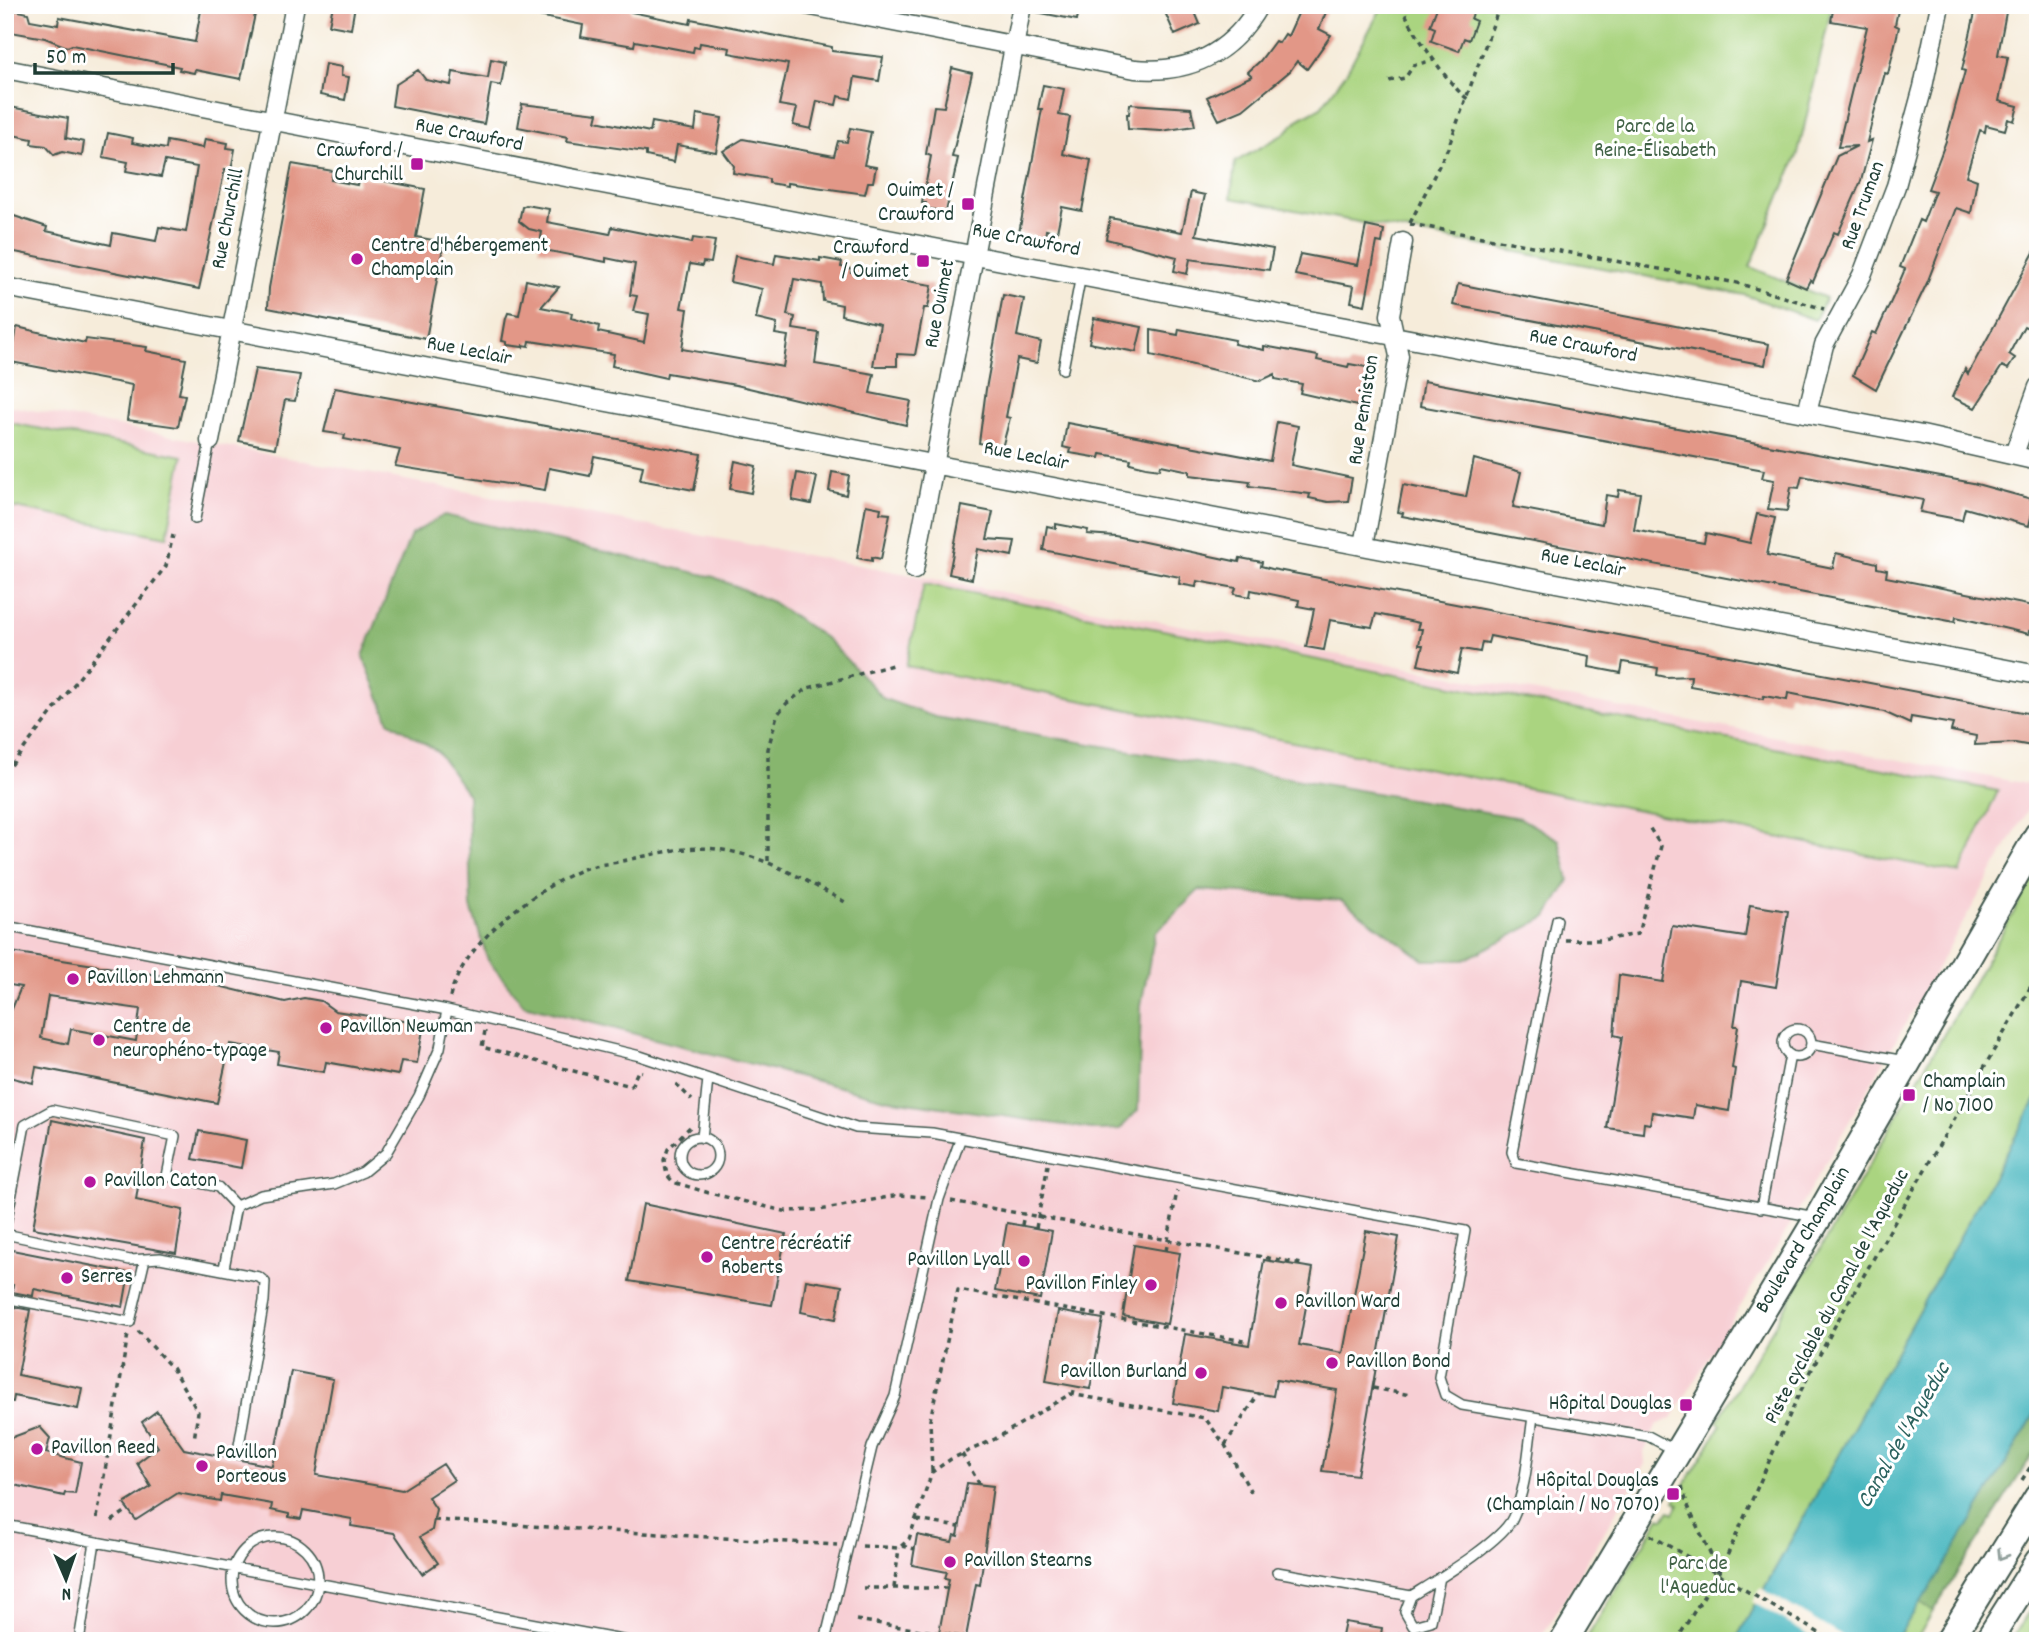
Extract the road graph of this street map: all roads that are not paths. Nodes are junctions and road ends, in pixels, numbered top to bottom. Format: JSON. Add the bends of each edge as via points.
{"nodes":[{"id":1,"x":295,"y":5,"type":"edge"},
{"id":2,"x":806,"y":5,"type":"edge"},
{"id":3,"x":1022,"y":5,"type":"edge"},
{"id":4,"x":1259,"y":5,"type":"edge"},
{"id":5,"x":1940,"y":5,"type":"edge"},
{"id":6,"x":1015,"y":45,"type":"junction"},
{"id":7,"x":5,"y":69,"type":"edge"},
{"id":8,"x":272,"y":121,"type":"junction"},
{"id":9,"x":1404,"y":242,"type":"road end"},
{"id":10,"x":974,"y":254,"type":"junction"},
{"id":11,"x":1081,"y":275,"type":"junction"},
{"id":12,"x":5,"y":287,"type":"edge"},
{"id":13,"x":231,"y":330,"type":"junction"},
{"id":14,"x":1394,"y":335,"type":"junction"},
{"id":15,"x":1063,"y":369,"type":"dead end"},
{"id":16,"x":2038,"y":387,"type":"edge"},
{"id":17,"x":1807,"y":413,"type":"junction"},
{"id":18,"x":209,"y":441,"type":"joint"},
{"id":19,"x":2014,"y":454,"type":"junction"},
{"id":20,"x":2038,"y":461,"type":"edge"},
{"id":21,"x":934,"y":463,"type":"junction"},
{"id":22,"x":195,"y":519,"type":"dead end"},
{"id":23,"x":1364,"y":545,"type":"junction"},
{"id":24,"x":914,"y":570,"type":"dead end"},
{"id":25,"x":2038,"y":675,"type":"edge"},
{"id":26,"x":2038,"y":835,"type":"edge"},
{"id":27,"x":1557,"y":920,"type":"dead end"},
{"id":28,"x":5,"y":926,"type":"edge"},
{"id":29,"x":447,"y":1010,"type":"junction"},
{"id":30,"x":1811,"y":1044,"type":"junction"},
{"id":31,"x":1790,"y":1055,"type":"junction"},
{"id":32,"x":1907,"y":1062,"type":"junction"},
{"id":33,"x":708,"y":1079,"type":"junction"},
{"id":34,"x":702,"y":1138,"type":"junction"},
{"id":35,"x":960,"y":1140,"type":"junction"},
{"id":36,"x":236,"y":1206,"type":"junction"},
{"id":37,"x":1761,"y":1208,"type":"junction"},
{"id":38,"x":1818,"y":1218,"type":"junction"},
{"id":39,"x":5,"y":1232,"type":"edge"},
{"id":40,"x":145,"y":1259,"type":"junction"},
{"id":41,"x":224,"y":1268,"type":"junction"},
{"id":42,"x":5,"y":1298,"type":"edge"},
{"id":43,"x":1533,"y":1417,"type":"junction"},
{"id":44,"x":238,"y":1451,"type":"dead end"},
{"id":45,"x":1678,"y":1452,"type":"junction"},
{"id":46,"x":2038,"y":1497,"type":"edge"},
{"id":47,"x":5,"y":1525,"type":"edge"},
{"id":48,"x":95,"y":1542,"type":"junction"},
{"id":49,"x":2038,"y":1562,"type":"edge"},
{"id":50,"x":232,"y":1568,"type":"junction"},
{"id":51,"x":1277,"y":1572,"type":"dead end"},
{"id":52,"x":1440,"y":1577,"type":"junction"},
{"id":53,"x":318,"y":1584,"type":"junction"},
{"id":54,"x":1411,"y":1596,"type":"junction"},
{"id":55,"x":79,"y":1641,"type":"edge"},
{"id":56,"x":627,"y":1641,"type":"edge"},
{"id":57,"x":825,"y":1641,"type":"edge"},
{"id":58,"x":1564,"y":1641,"type":"edge"},
{"id":59,"x":1949,"y":1641,"type":"edge"},
{"id":60,"x":1988,"y":1641,"type":"edge"}],
"edges":[{"from":1,"to":8,"type":"street","name":"Rue Churchill"},
{"from":2,"to":6,"type":"street"},
{"from":3,"to":6,"type":"street","name":"Rue Ouimet"},
{"from":4,"to":6,"type":"street","via":[[1227,46],[1196,64],[1174,70],[1136,69]]},
{"from":5,"to":17,"type":"street","name":"Rue Truman","via":[[1896,186],[1862,275],[1824,345]]},
{"from":6,"to":10,"type":"street","name":"Rue Ouimet"},
{"from":7,"to":8,"type":"street","name":"Rue Crawford"},
{"from":8,"to":10,"type":"street","name":"Rue Crawford"},
{"from":8,"to":13,"type":"street","name":"Rue Churchill"},
{"from":9,"to":14,"type":"street","name":"Rue Penniston","via":[[1390,315]]},
{"from":10,"to":11,"type":"street","name":"Rue Crawford"},
{"from":10,"to":21,"type":"street","name":"Rue Ouimet"},
{"from":11,"to":14,"type":"street","name":"Rue Crawford"},
{"from":11,"to":15,"type":"lane"},
{"from":12,"to":13,"type":"street","name":"Rue Leclair"},
{"from":13,"to":18,"type":"street","name":"Rue Churchill"},
{"from":13,"to":21,"type":"street","name":"Rue Leclair"},
{"from":14,"to":17,"type":"street","name":"Rue Crawford"},
{"from":14,"to":23,"type":"street","name":"Rue Penniston","via":[[1399,356]]},
{"from":16,"to":19,"type":"street"},
{"from":17,"to":19,"type":"street","name":"Rue Crawford"},
{"from":18,"to":22,"type":"lane"},
{"from":19,"to":20,"type":"street","name":"Rue Crawford"},
{"from":21,"to":23,"type":"street","name":"Rue Leclair"},
{"from":21,"to":24,"type":"street","name":"Rue Ouimet"},
{"from":23,"to":25,"type":"street","name":"Rue Leclair"},
{"from":26,"to":32,"type":"main road","name":"Boulevard Champlain"},
{"from":27,"to":37,"type":"lane","via":[[1512,1152],[1516,1163]]},
{"from":28,"to":29,"type":"lane"},
{"from":29,"to":33,"type":"lane","via":[[629,1053]]},
{"from":29,"to":36,"type":"lane","via":[[440,1048],[386,1153],[363,1172],[334,1184],[261,1195]]},
{"from":30,"to":31,"type":"lane","via":[[1804,1055]]},
{"from":30,"to":31,"type":"lane","via":[[1805,1032],[1792,1030],[1782,1044]]},
{"from":30,"to":32,"type":"lane"},
{"from":31,"to":37,"type":"lane"},
{"from":32,"to":38,"type":"main road","name":"Boulevard Champlain"},
{"from":33,"to":34,"type":"lane"},
{"from":33,"to":35,"type":"lane","via":[[856,1128],[932,1133]]},
{"from":34,"to":34,"type":"lane","via":[[691,1140],[681,1153],[686,1170],[697,1175],[709,1172],[717,1162],[717,1149]]},
{"from":35,"to":43,"type":"lane","via":[[1465,1231],[1440,1387],[1462,1405]]},
{"from":35,"to":57,"type":"lane","via":[[939,1199],[902,1373],[872,1447]]},
{"from":36,"to":39,"type":"lane","via":[[218,1187],[167,1176],[175,1136],[52,1110],[25,1125]]},
{"from":36,"to":41,"type":"lane"},
{"from":37,"to":38,"type":"lane"},
{"from":38,"to":45,"type":"main road","name":"Boulevard Champlain"},
{"from":39,"to":40,"type":"lane","via":[[131,1260]]},
{"from":40,"to":41,"type":"lane"},
{"from":40,"to":42,"type":"lane","via":[[130,1322]]},
{"from":41,"to":44,"type":"lane","via":[[265,1282]]},
{"from":43,"to":45,"type":"lane","via":[[1648,1436]]},
{"from":43,"to":52,"type":"lane","via":[[1512,1521]]},
{"from":45,"to":58,"type":"main road","name":"Boulevard Champlain"},
{"from":46,"to":59,"type":"main road","one_way":true},
{"from":47,"to":48,"type":"lane"},
{"from":48,"to":50,"type":"lane"},
{"from":48,"to":55,"type":"lane"},
{"from":49,"to":60,"type":"main road"},
{"from":50,"to":53,"type":"lane"},
{"from":50,"to":53,"type":"lane","via":[[257,1540],[282,1537],[306,1549],[314,1560]]},
{"from":50,"to":53,"type":"lane","via":[[234,1595],[261,1621],[286,1622],[298,1617],[314,1598]]},
{"from":51,"to":54,"type":"lane"},
{"from":52,"to":54,"type":"lane"},
{"from":52,"to":54,"type":"lane","via":[[1434,1616],[1426,1625],[1413,1626],[1406,1618]]},
{"from":53,"to":56,"type":"lane"}]}
